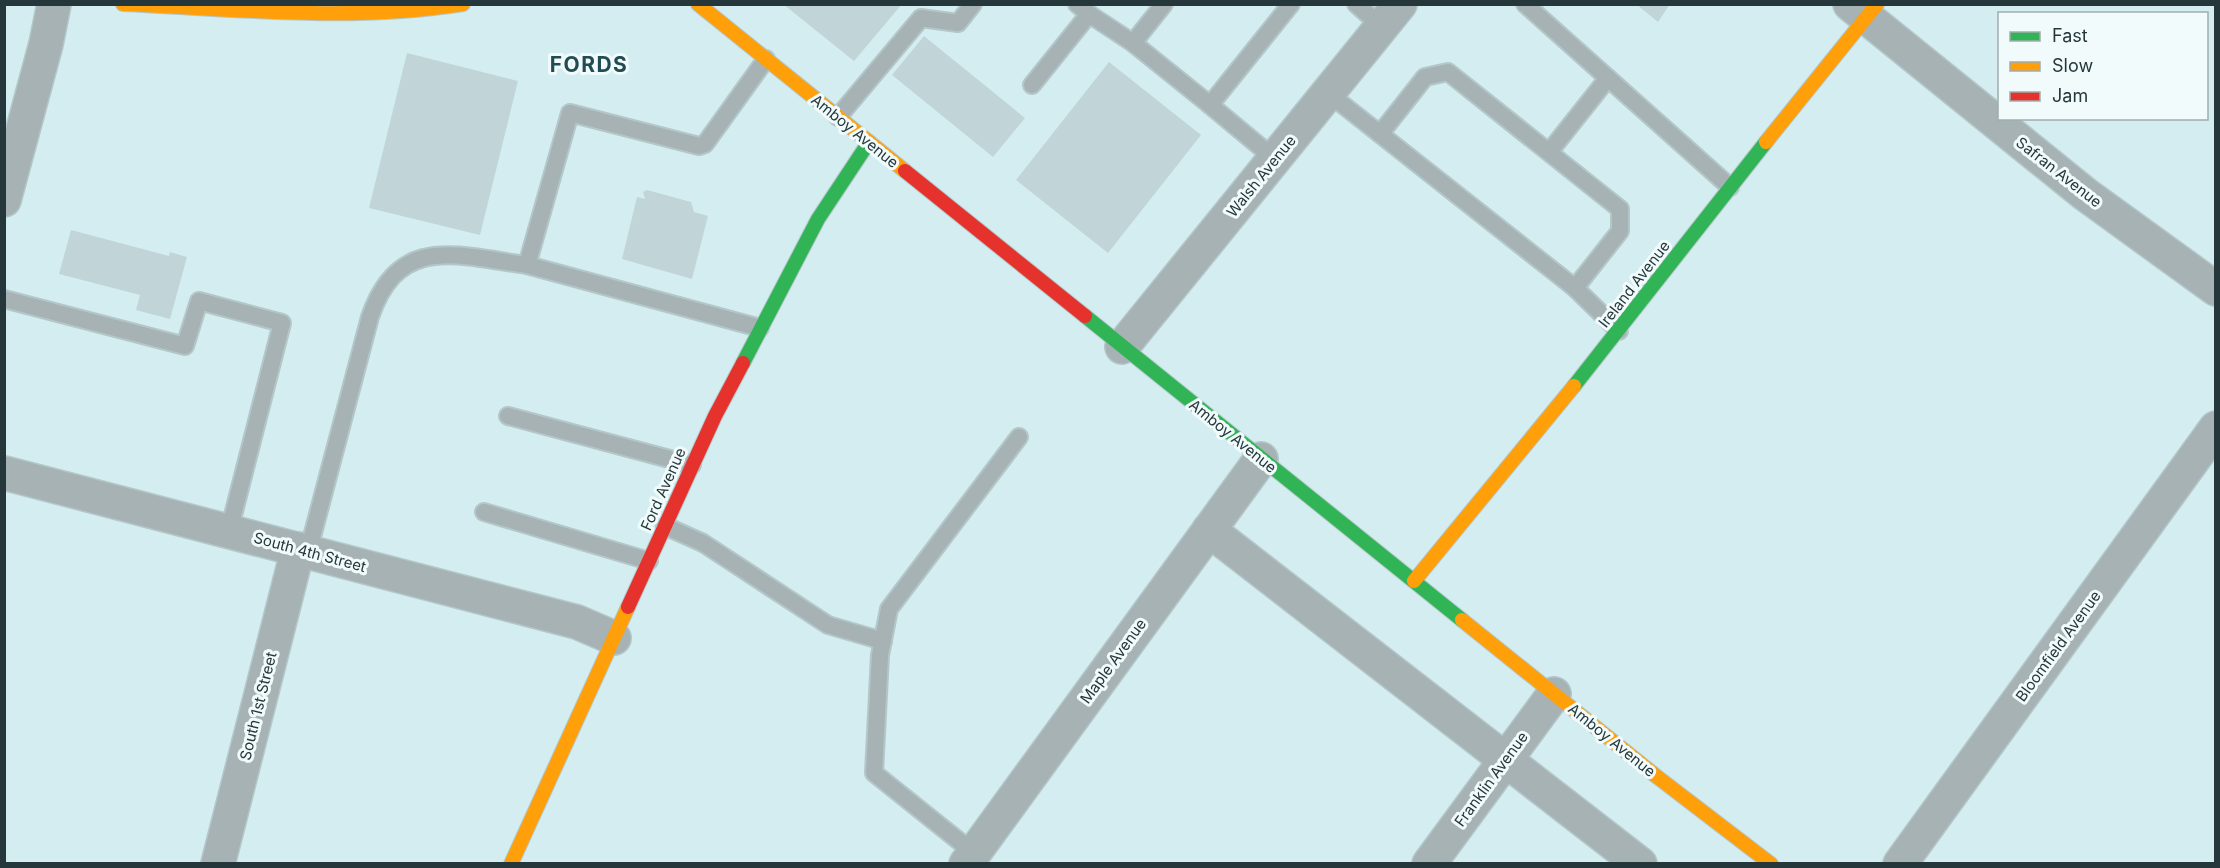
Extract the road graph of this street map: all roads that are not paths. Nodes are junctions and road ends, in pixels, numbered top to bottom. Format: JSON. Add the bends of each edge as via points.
{"nodes":[{"id":1,"x":54,"y":4,"type":"edge"},
{"id":2,"x":123,"y":4,"type":"edge"},
{"id":3,"x":463,"y":4,"type":"edge"},
{"id":4,"x":698,"y":4,"type":"edge"},
{"id":5,"x":973,"y":4,"type":"edge"},
{"id":6,"x":1164,"y":4,"type":"edge"},
{"id":7,"x":1291,"y":4,"type":"edge"},
{"id":8,"x":1356,"y":4,"type":"edge"},
{"id":9,"x":1525,"y":4,"type":"edge"},
{"id":10,"x":1083,"y":9,"type":"edge"},
{"id":11,"x":1864,"y":9,"type":"edge"},
{"id":12,"x":1391,"y":16,"type":"edge"},
{"id":13,"x":1133,"y":43,"type":"junction"},
{"id":14,"x":766,"y":59,"type":"junction"},
{"id":15,"x":1608,"y":78,"type":"junction"},
{"id":16,"x":1032,"y":85,"type":"dead end"},
{"id":17,"x":1328,"y":93,"type":"junction"},
{"id":18,"x":1210,"y":105,"type":"junction"},
{"id":19,"x":838,"y":117,"type":"junction"},
{"id":20,"x":1380,"y":134,"type":"junction"},
{"id":21,"x":869,"y":142,"type":"junction"},
{"id":22,"x":1550,"y":151,"type":"junction"},
{"id":23,"x":1275,"y":159,"type":"junction"},
{"id":24,"x":1730,"y":187,"type":"junction"},
{"id":25,"x":4,"y":200,"type":"edge"},
{"id":26,"x":527,"y":265,"type":"junction"},
{"id":27,"x":1575,"y":288,"type":"junction"},
{"id":28,"x":2216,"y":289,"type":"edge"},
{"id":29,"x":4,"y":299,"type":"edge"},
{"id":30,"x":760,"y":328,"type":"junction"},
{"id":31,"x":1619,"y":331,"type":"junction"},
{"id":32,"x":1122,"y":347,"type":"junction"},
{"id":33,"x":508,"y":416,"type":"dead end"},
{"id":34,"x":2216,"y":428,"type":"edge"},
{"id":35,"x":1019,"y":437,"type":"dead end"},
{"id":36,"x":1261,"y":459,"type":"junction"},
{"id":37,"x":692,"y":465,"type":"junction"},
{"id":38,"x":4,"y":473,"type":"edge"},
{"id":39,"x":484,"y":512,"type":"dead end"},
{"id":40,"x":664,"y":526,"type":"junction"},
{"id":41,"x":1209,"y":530,"type":"junction"},
{"id":42,"x":229,"y":531,"type":"junction"},
{"id":43,"x":303,"y":551,"type":"junction"},
{"id":44,"x":649,"y":561,"type":"junction"},
{"id":45,"x":1414,"y":581,"type":"junction"},
{"id":46,"x":614,"y":638,"type":"junction"},
{"id":47,"x":883,"y":641,"type":"junction"},
{"id":48,"x":1554,"y":694,"type":"junction"},
{"id":49,"x":1505,"y":760,"type":"junction"},
{"id":50,"x":970,"y":858,"type":"edge"},
{"id":51,"x":218,"y":864,"type":"edge"},
{"id":52,"x":511,"y":864,"type":"edge"},
{"id":53,"x":1429,"y":864,"type":"edge"},
{"id":54,"x":1640,"y":864,"type":"edge"},
{"id":55,"x":1771,"y":864,"type":"edge"},
{"id":56,"x":1900,"y":864,"type":"edge"}],
"edges":[{"from":1,"to":25,"type":"street"},
{"from":2,"to":3,"type":"street","via":[[332,13],[426,10]]},
{"from":4,"to":14,"type":"street","name":"Amboy Avenue"},
{"from":5,"to":19,"type":"lane","via":[[958,23],[921,18]]},
{"from":6,"to":13,"type":"lane"},
{"from":7,"to":18,"type":"lane"},
{"from":8,"to":12,"type":"lane"},
{"from":9,"to":15,"type":"lane"},
{"from":10,"to":13,"type":"lane"},
{"from":10,"to":16,"type":"lane"},
{"from":11,"to":24,"type":"street","name":"Ireland Avenue"},
{"from":11,"to":28,"type":"street","name":"Safran Avenue","via":[[2061,175]]},
{"from":12,"to":17,"type":"street","name":"Walsh Avenue"},
{"from":13,"to":18,"type":"lane"},
{"from":14,"to":19,"type":"street","name":"Amboy Avenue"},
{"from":14,"to":26,"type":"lane","via":[[705,144],[699,146],[570,113]]},
{"from":15,"to":22,"type":"lane"},
{"from":15,"to":24,"type":"lane"},
{"from":17,"to":20,"type":"lane"},
{"from":17,"to":23,"type":"street","name":"Walsh Avenue"},
{"from":18,"to":23,"type":"lane"},
{"from":19,"to":21,"type":"street","name":"Amboy Avenue"},
{"from":20,"to":22,"type":"lane","via":[[1425,77],[1448,72]]},
{"from":20,"to":27,"type":"lane"},
{"from":21,"to":30,"type":"street","name":"Ford Avenue","via":[[818,219]]},
{"from":21,"to":32,"type":"street","name":"Amboy Avenue"},
{"from":22,"to":27,"type":"lane","via":[[1620,209],[1620,231]]},
{"from":23,"to":32,"type":"street","name":"Walsh Avenue"},
{"from":24,"to":31,"type":"street","name":"Ireland Avenue"},
{"from":26,"to":30,"type":"lane"},
{"from":26,"to":43,"type":"lane","via":[[444,254],[417,259],[384,284],[370,317]]},
{"from":27,"to":31,"type":"lane"},
{"from":29,"to":42,"type":"lane","via":[[185,346],[199,301],[282,323]]},
{"from":30,"to":37,"type":"street","name":"Ford Avenue"},
{"from":31,"to":45,"type":"street","name":"Ireland Avenue"},
{"from":32,"to":36,"type":"street","name":"Amboy Avenue"},
{"from":33,"to":37,"type":"lane"},
{"from":34,"to":56,"type":"street","name":"Bloomfield Avenue"},
{"from":35,"to":47,"type":"lane","via":[[889,609]]},
{"from":36,"to":41,"type":"street","name":"Maple Avenue"},
{"from":36,"to":45,"type":"street","name":"Amboy Avenue"},
{"from":37,"to":40,"type":"street","name":"Ford Avenue"},
{"from":38,"to":42,"type":"street","name":"South 4th Street"},
{"from":39,"to":44,"type":"lane"},
{"from":40,"to":44,"type":"street","name":"Ford Avenue"},
{"from":40,"to":47,"type":"lane","via":[[703,543],[828,625]]},
{"from":41,"to":49,"type":"street"},
{"from":41,"to":50,"type":"street","name":"Maple Avenue"},
{"from":42,"to":43,"type":"street","name":"South 4th Street"},
{"from":43,"to":46,"type":"street","name":"South 4th Street","via":[[578,622]]},
{"from":43,"to":51,"type":"street","name":"South 1st Street"},
{"from":44,"to":46,"type":"street","name":"Ford Avenue"},
{"from":45,"to":48,"type":"street","name":"Amboy Avenue"},
{"from":46,"to":52,"type":"street","name":"Ford Avenue"},
{"from":47,"to":50,"type":"lane","via":[[874,773]]},
{"from":48,"to":49,"type":"street","name":"Franklin Avenue"},
{"from":48,"to":55,"type":"street","name":"Amboy Avenue"},
{"from":49,"to":53,"type":"street","name":"Franklin Avenue"},
{"from":49,"to":54,"type":"street"}]}
